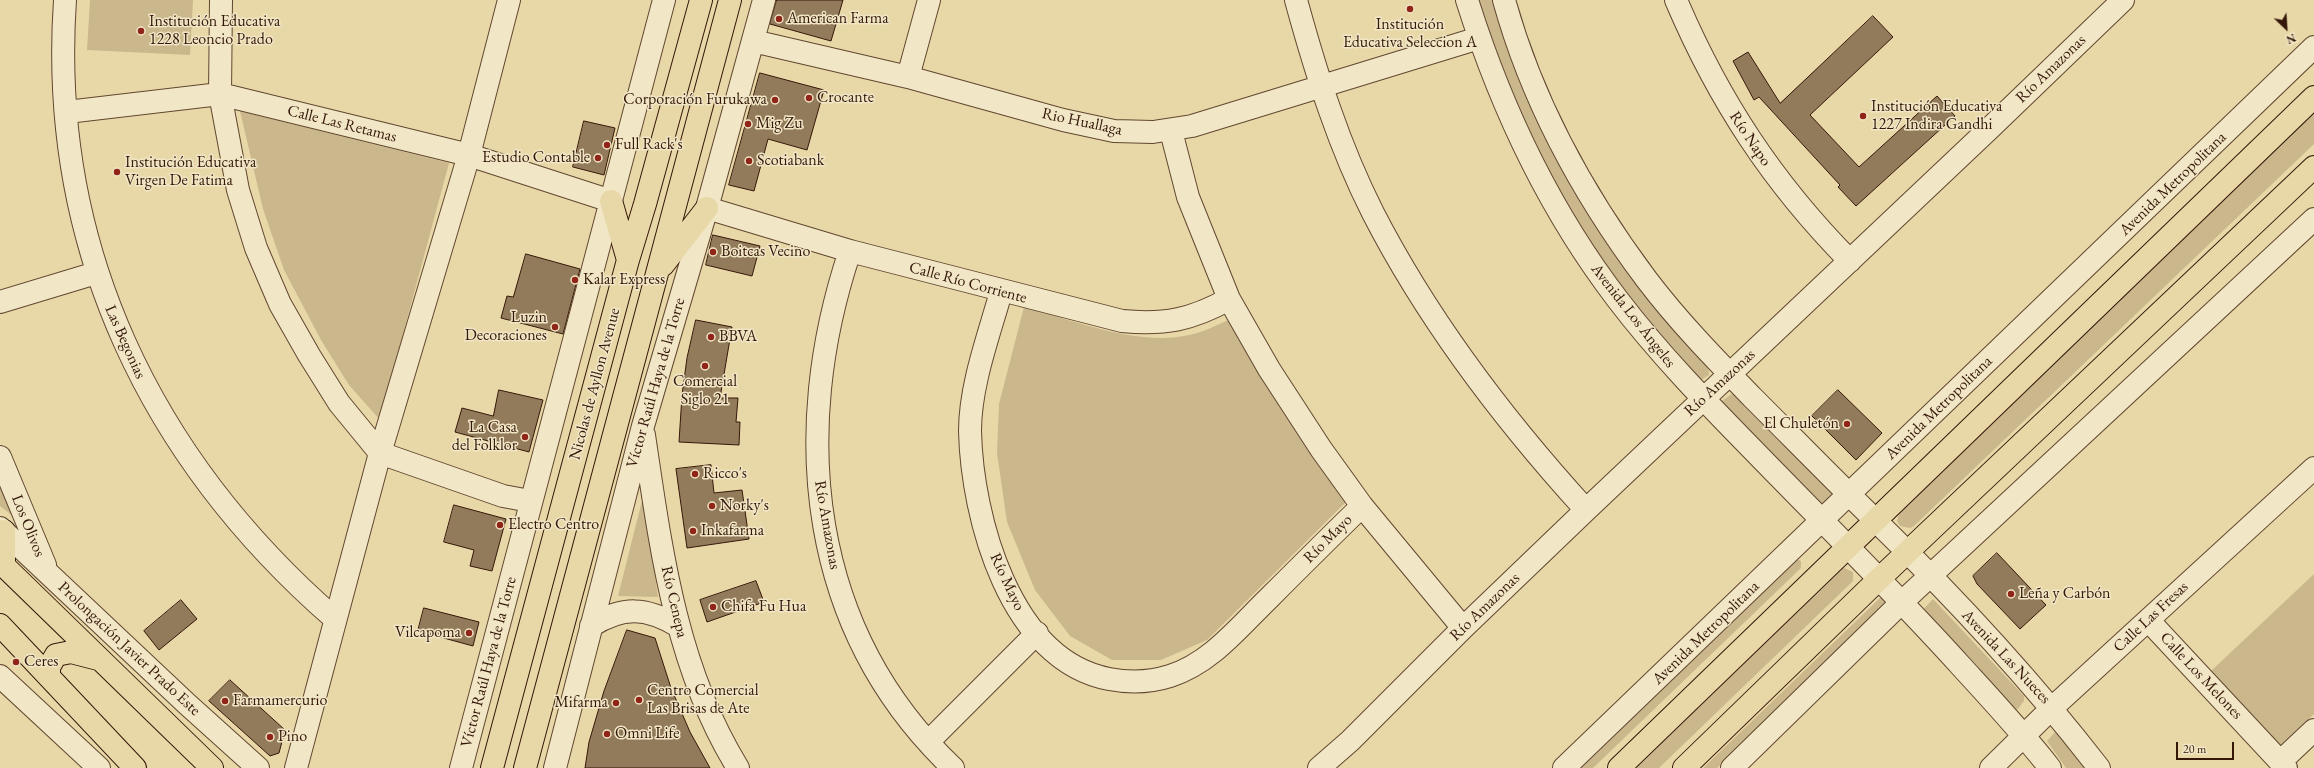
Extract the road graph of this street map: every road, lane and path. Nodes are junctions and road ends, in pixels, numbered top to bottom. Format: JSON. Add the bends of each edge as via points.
{"nodes":[{"id":1,"x":65,"y":0,"type":"edge"},
{"id":2,"x":221,"y":0,"type":"edge"},
{"id":3,"x":509,"y":0,"type":"edge"},
{"id":4,"x":664,"y":0,"type":"edge"},
{"id":5,"x":701,"y":0,"type":"edge"},
{"id":6,"x":730,"y":0,"type":"edge"},
{"id":7,"x":764,"y":0,"type":"edge"},
{"id":8,"x":929,"y":0,"type":"edge"},
{"id":9,"x":1296,"y":0,"type":"edge"},
{"id":10,"x":1467,"y":0,"type":"edge"},
{"id":11,"x":1504,"y":0,"type":"edge"},
{"id":12,"x":1676,"y":0,"type":"edge"},
{"id":13,"x":2122,"y":0,"type":"edge"},
{"id":14,"x":1479,"y":38,"type":"junction"},
{"id":15,"x":753,"y":41,"type":"junction"},
{"id":16,"x":2314,"y":48,"type":"edge"},
{"id":17,"x":908,"y":77,"type":"junction"},
{"id":18,"x":1322,"y":85,"type":"junction"},
{"id":19,"x":220,"y":94,"type":"junction"},
{"id":20,"x":2314,"y":97,"type":"edge"},
{"id":21,"x":66,"y":112,"type":"junction"},
{"id":22,"x":1171,"y":131,"type":"junction"},
{"id":23,"x":469,"y":155,"type":"junction"},
{"id":24,"x":2314,"y":167,"type":"edge"},
{"id":25,"x":611,"y":201,"type":"junction"},
{"id":26,"x":707,"y":208,"type":"junction"},
{"id":27,"x":2314,"y":219,"type":"edge"},
{"id":28,"x":850,"y":251,"type":"junction"},
{"id":29,"x":628,"y":260,"type":"junction"},
{"id":30,"x":1850,"y":261,"type":"junction"},
{"id":31,"x":657,"y":272,"type":"junction"},
{"id":32,"x":96,"y":273,"type":"junction"},
{"id":33,"x":1001,"y":292,"type":"junction"},
{"id":34,"x":1229,"y":299,"type":"junction"},
{"id":35,"x":0,"y":302,"type":"edge"},
{"id":36,"x":1730,"y":374,"type":"junction"},
{"id":37,"x":1704,"y":399,"type":"junction"},
{"id":38,"x":643,"y":426,"type":"junction"},
{"id":39,"x":380,"y":453,"type":"junction"},
{"id":40,"x":0,"y":457,"type":"edge"},
{"id":41,"x":2314,"y":468,"type":"edge"},
{"id":42,"x":1849,"y":496,"type":"junction"},
{"id":43,"x":530,"y":501,"type":"junction"},
{"id":44,"x":1362,"y":506,"type":"junction"},
{"id":45,"x":1586,"y":510,"type":"junction"},
{"id":46,"x":1875,"y":520,"type":"junction"},
{"id":47,"x":1823,"y":521,"type":"junction"},
{"id":48,"x":2,"y":530,"type":"edge"},
{"id":49,"x":1848,"y":546,"type":"junction"},
{"id":50,"x":1906,"y":552,"type":"junction"},
{"id":51,"x":2,"y":564,"type":"edge"},
{"id":52,"x":48,"y":572,"type":"junction"},
{"id":53,"x":1930,"y":576,"type":"junction"},
{"id":54,"x":1880,"y":578,"type":"junction"},
{"id":55,"x":1902,"y":602,"type":"junction"},
{"id":56,"x":335,"y":619,"type":"junction"},
{"id":57,"x":2148,"y":620,"type":"junction"},
{"id":58,"x":0,"y":625,"type":"edge"},
{"id":59,"x":591,"y":626,"type":"junction"},
{"id":60,"x":678,"y":626,"type":"junction"},
{"id":61,"x":1463,"y":628,"type":"junction"},
{"id":62,"x":1037,"y":633,"type":"junction"},
{"id":63,"x":101,"y":660,"type":"junction"},
{"id":64,"x":49,"y":677,"type":"junction"},
{"id":65,"x":0,"y":678,"type":"edge"},
{"id":66,"x":2052,"y":708,"type":"junction"},
{"id":67,"x":2314,"y":730,"type":"edge"},
{"id":68,"x":2024,"y":735,"type":"junction"},
{"id":69,"x":928,"y":742,"type":"junction"},
{"id":70,"x":2283,"y":765,"type":"edge"},
{"id":71,"x":99,"y":768,"type":"edge"},
{"id":72,"x":135,"y":768,"type":"edge"},
{"id":73,"x":212,"y":768,"type":"edge"},
{"id":74,"x":258,"y":768,"type":"edge"},
{"id":75,"x":296,"y":768,"type":"edge"},
{"id":76,"x":461,"y":768,"type":"edge"},
{"id":77,"x":492,"y":768,"type":"edge"},
{"id":78,"x":525,"y":768,"type":"edge"},
{"id":79,"x":555,"y":768,"type":"edge"},
{"id":80,"x":738,"y":768,"type":"edge"},
{"id":81,"x":953,"y":768,"type":"edge"},
{"id":82,"x":1319,"y":768,"type":"edge"},
{"id":83,"x":1564,"y":768,"type":"edge"},
{"id":84,"x":1619,"y":768,"type":"edge"},
{"id":85,"x":1684,"y":768,"type":"edge"},
{"id":86,"x":1732,"y":768,"type":"edge"},
{"id":87,"x":1991,"y":768,"type":"edge"},
{"id":88,"x":2050,"y":768,"type":"edge"},
{"id":89,"x":2099,"y":768,"type":"edge"}],
"edges":[{"from":1,"to":21,"type":"street","name":"Las Begonias"},
{"from":2,"to":19,"type":"street"},
{"from":3,"to":23,"type":"street"},
{"from":4,"to":25,"type":"street","name":"Víctor Raúl Haya de la Torre"},
{"from":5,"to":29,"type":"main road","name":"Nicolas de Ayllon Avenue"},
{"from":6,"to":31,"type":"main road","name":"Nicolas de Ayllon Avenue"},
{"from":7,"to":15,"type":"street","name":"Víctor Raúl Haya de la Torre"},
{"from":8,"to":17,"type":"street"},
{"from":9,"to":18,"type":"street"},
{"from":10,"to":14,"type":"street","name":"Avenida Los Ángeles"},
{"from":11,"to":36,"type":"street","name":"Avenida Los Ángeles","via":[[1511,26],[1538,96],[1590,196],[1648,282]]},
{"from":12,"to":30,"type":"street","name":"Río Napo","via":[[1708,69],[1737,122],[1789,195]]},
{"from":13,"to":30,"type":"street","name":"Río Amazonas"},
{"from":14,"to":18,"type":"street","name":"Rio Huallaga"},
{"from":14,"to":37,"type":"street","name":"Avenida Los Ángeles","via":[[1516,131],[1564,220],[1617,299],[1673,367]]},
{"from":15,"to":17,"type":"street","name":"Rio Huallaga"},
{"from":15,"to":26,"type":"street","name":"Víctor Raúl Haya de la Torre"},
{"from":16,"to":42,"type":"street","name":"Avenida Metropolitana"},
{"from":17,"to":22,"type":"street","name":"Rio Huallaga","via":[[1063,120],[1114,131]]},
{"from":18,"to":22,"type":"street","name":"Rio Huallaga"},
{"from":18,"to":45,"type":"street","via":[[1337,128],[1373,212],[1417,291],[1509,421]]},
{"from":19,"to":21,"type":"street","name":"Calle Las Retamas"},
{"from":19,"to":23,"type":"street","name":"Calle Las Retamas"},
{"from":19,"to":39,"type":"street","via":[[238,190],[256,248],[280,304],[339,403]]},
{"from":20,"to":46,"type":"main road"},
{"from":21,"to":32,"type":"street","name":"Las Begonias","via":[[78,194]]},
{"from":22,"to":34,"type":"street","via":[[1188,197]]},
{"from":23,"to":25,"type":"street","name":"Calle Las Retamas"},
{"from":23,"to":39,"type":"street"},
{"from":24,"to":50,"type":"main road"},
{"from":25,"to":29,"type":"main road"},
{"from":25,"to":43,"type":"street","name":"Víctor Raúl Haya de la Torre"},
{"from":26,"to":28,"type":"street","name":"Calle Río Corriente"},
{"from":26,"to":31,"type":"main road"},
{"from":26,"to":38,"type":"street","name":"Víctor Raúl Haya de la Torre"},
{"from":27,"to":53,"type":"street"},
{"from":28,"to":33,"type":"street","name":"Calle Río Corriente"},
{"from":28,"to":69,"type":"street","name":"Río Amazonas","via":[[829,322],[818,394],[818,465],[823,515],[834,571],[844,606],[857,635],[888,691]]},
{"from":29,"to":77,"type":"main road","name":"Nicolas de Ayllon Avenue"},
{"from":30,"to":36,"type":"street","name":"Río Amazonas"},
{"from":31,"to":78,"type":"main road","name":"Nicolas de Ayllon Avenue"},
{"from":32,"to":35,"type":"street"},
{"from":32,"to":56,"type":"street","name":"Las Begonias","via":[[130,357],[174,436],[199,473],[251,539]]},
{"from":33,"to":34,"type":"street","name":"Calle Río Corriente","via":[[1122,322],[1150,324],[1180,321],[1206,312]]},
{"from":33,"to":62,"type":"street","name":"Río Mayo","via":[[977,377],[970,429],[974,480],[982,520],[997,566],[1018,609]]},
{"from":34,"to":44,"type":"street","via":[[1321,449]]},
{"from":36,"to":37,"type":"street","name":"Río Amazonas"},
{"from":36,"to":42,"type":"street","name":"Avenida Los Ángeles"},
{"from":37,"to":45,"type":"street","name":"Río Amazonas"},
{"from":37,"to":47,"type":"street","name":"Avenida Los Ángeles"},
{"from":38,"to":59,"type":"street","name":"Víctor Raúl Haya de la Torre"},
{"from":38,"to":60,"type":"street","name":"Río Cenepa","via":[[664,563]]},
{"from":39,"to":43,"type":"street","via":[[503,496]]},
{"from":39,"to":56,"type":"street"},
{"from":40,"to":52,"type":"street","name":"Los Olivos"},
{"from":41,"to":57,"type":"street","name":"Calle Las Fresas"},
{"from":42,"to":46,"type":"street","name":"Avenida Los Ángeles"},
{"from":42,"to":47,"type":"street","name":"Avenida Metropolitana"},
{"from":43,"to":76,"type":"street","name":"Víctor Raúl Haya de la Torre"},
{"from":44,"to":61,"type":"street"},
{"from":44,"to":62,"type":"street","name":"Río Mayo","via":[[1216,650],[1197,664],[1170,676],[1136,682],[1101,677],[1072,665],[1047,645]]},
{"from":45,"to":61,"type":"street","name":"Río Amazonas"},
{"from":46,"to":49,"type":"main road"},
{"from":46,"to":50,"type":"street","name":"Avenida Los Ángeles"},
{"from":47,"to":49,"type":"street","name":"Avenida Los Ángeles"},
{"from":47,"to":83,"type":"street","name":"Avenida Metropolitana"},
{"from":48,"to":51,"type":"main road"},
{"from":48,"to":52,"type":"street","name":"Prolongación Javier Prado Este"},
{"from":49,"to":54,"type":"street","name":"Avenida Los Ángeles"},
{"from":49,"to":84,"type":"main road"},
{"from":50,"to":53,"type":"street","name":"Avenida Las Nueces"},
{"from":50,"to":54,"type":"main road"},
{"from":51,"to":63,"type":"main road","name":"Prolongación Javier Prado Este"},
{"from":52,"to":74,"type":"street","name":"Prolongación Javier Prado Este"},
{"from":53,"to":55,"type":"street"},
{"from":53,"to":66,"type":"street","name":"Avenida Las Nueces"},
{"from":54,"to":55,"type":"street"},
{"from":54,"to":85,"type":"main road"},
{"from":55,"to":68,"type":"street"},
{"from":55,"to":86,"type":"street"},
{"from":56,"to":75,"type":"street"},
{"from":57,"to":66,"type":"street","name":"Calle Las Fresas"},
{"from":57,"to":70,"type":"street","name":"Calle Los Melones"},
{"from":58,"to":64,"type":"main road"},
{"from":59,"to":60,"type":"street","via":[[607,616],[625,611],[644,611],[662,616]]},
{"from":59,"to":79,"type":"street","name":"Víctor Raúl Haya de la Torre"},
{"from":60,"to":80,"type":"street","name":"Río Cenepa","via":[[688,661],[707,709]]},
{"from":61,"to":82,"type":"street","name":"Río Amazonas","via":[[1350,741]]},
{"from":62,"to":69,"type":"street"},
{"from":63,"to":64,"type":"main road","via":[[71,652],[56,655],[49,667]]},
{"from":63,"to":73,"type":"main road","name":"Prolongación Javier Prado Este"},
{"from":64,"to":72,"type":"main road"},
{"from":65,"to":71,"type":"street"},
{"from":66,"to":68,"type":"street","name":"Calle Las Fresas"},
{"from":66,"to":89,"type":"street","name":"Avenida Las Nueces"},
{"from":67,"to":70,"type":"street"},
{"from":68,"to":87,"type":"street","name":"Calle Las Fresas"},
{"from":68,"to":88,"type":"street"},
{"from":69,"to":81,"type":"street","name":"Río Amazonas"}]}
